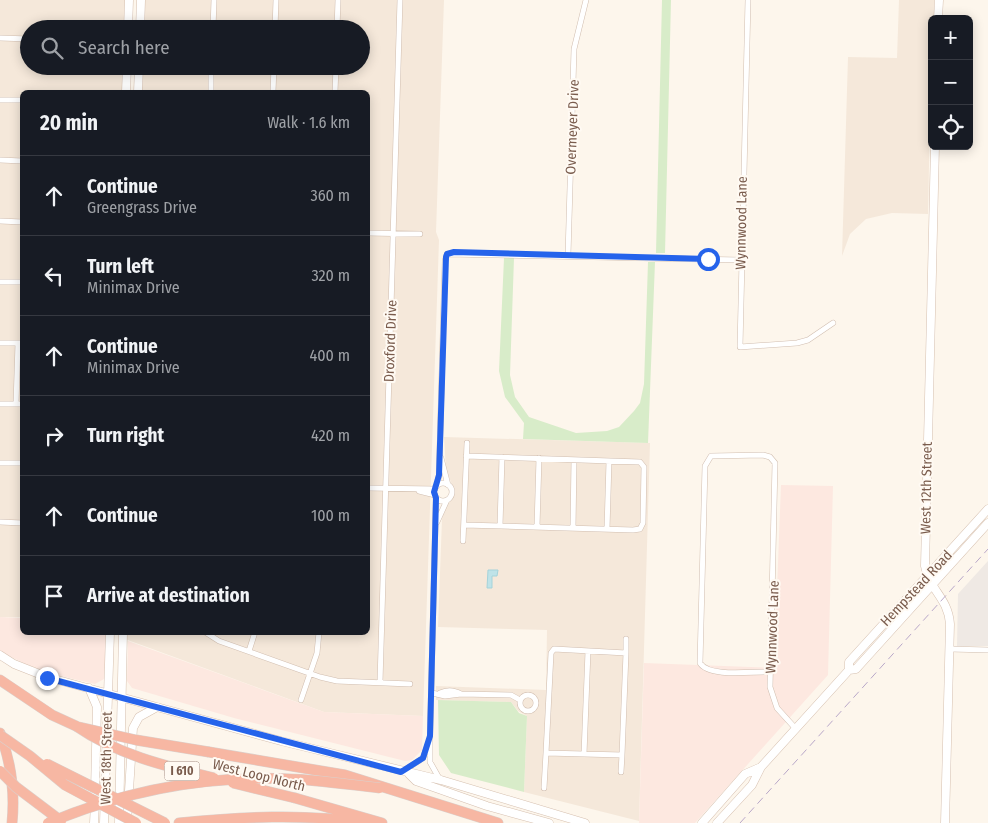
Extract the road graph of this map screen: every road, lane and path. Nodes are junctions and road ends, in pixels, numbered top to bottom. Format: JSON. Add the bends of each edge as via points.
{"nodes":[{"id":1,"x":129,"y":0,"type":"edge"},
{"id":2,"x":141,"y":0,"type":"edge"},
{"id":3,"x":214,"y":0,"type":"edge"},
{"id":4,"x":276,"y":0,"type":"edge"},
{"id":5,"x":338,"y":0,"type":"edge"},
{"id":6,"x":400,"y":0,"type":"edge"},
{"id":7,"x":586,"y":0,"type":"edge"},
{"id":8,"x":748,"y":0,"type":"edge"},
{"id":9,"x":939,"y":0,"type":"edge"},
{"id":10,"x":938,"y":15,"type":"edge"},
{"id":11,"x":128,"y":20,"type":"edge"},
{"id":12,"x":140,"y":20,"type":"edge"},
{"id":13,"x":213,"y":20,"type":"edge"},
{"id":14,"x":275,"y":20,"type":"edge"},
{"id":15,"x":337,"y":20,"type":"edge"},
{"id":16,"x":0,"y":38,"type":"edge"},
{"id":17,"x":20,"y":39,"type":"edge"},
{"id":18,"x":127,"y":75,"type":"edge"},
{"id":19,"x":139,"y":75,"type":"edge"},
{"id":20,"x":211,"y":75,"type":"edge"},
{"id":21,"x":274,"y":75,"type":"edge"},
{"id":22,"x":336,"y":75,"type":"edge"},
{"id":23,"x":126,"y":90,"type":"edge"},
{"id":24,"x":138,"y":90,"type":"edge"},
{"id":25,"x":211,"y":90,"type":"edge"},
{"id":26,"x":273,"y":90,"type":"edge"},
{"id":27,"x":335,"y":90,"type":"edge"},
{"id":28,"x":0,"y":100,"type":"edge"},
{"id":29,"x":20,"y":100,"type":"edge"},
{"id":30,"x":935,"y":150,"type":"edge"},
{"id":31,"x":0,"y":160,"type":"edge"},
{"id":32,"x":20,"y":161,"type":"edge"},
{"id":33,"x":0,"y":221,"type":"edge"},
{"id":34,"x":20,"y":222,"type":"edge"},
{"id":35,"x":370,"y":233,"type":"edge"},
{"id":36,"x":394,"y":234,"type":"junction"},
{"id":37,"x":420,"y":234,"type":"dead end"},
{"id":38,"x":568,"y":255,"type":"junction"},
{"id":39,"x":740,"y":260,"type":"junction"},
{"id":40,"x":0,"y":282,"type":"edge"},
{"id":41,"x":20,"y":282,"type":"edge"},
{"id":42,"x":833,"y":323,"type":"dead end"},
{"id":43,"x":0,"y":343,"type":"edge"},
{"id":44,"x":20,"y":343,"type":"edge"},
{"id":45,"x":0,"y":404,"type":"edge"},
{"id":46,"x":19,"y":404,"type":"edge"},
{"id":47,"x":466,"y":443,"type":"dead end"},
{"id":48,"x":440,"y":450,"type":"junction"},
{"id":49,"x":466,"y":456,"type":"junction"},
{"id":50,"x":502,"y":457,"type":"junction"},
{"id":51,"x":539,"y":458,"type":"junction"},
{"id":52,"x":574,"y":460,"type":"junction"},
{"id":53,"x":609,"y":461,"type":"junction"},
{"id":54,"x":0,"y":463,"type":"edge"},
{"id":55,"x":20,"y":463,"type":"edge"},
{"id":56,"x":448,"y":485,"type":"junction"},
{"id":57,"x":370,"y":488,"type":"edge"},
{"id":58,"x":386,"y":488,"type":"junction"},
{"id":59,"x":436,"y":492,"type":"junction"},
{"id":60,"x":447,"y":500,"type":"junction"},
{"id":61,"x":988,"y":509,"type":"edge"},
{"id":62,"x":0,"y":522,"type":"edge"},
{"id":63,"x":437,"y":522,"type":"junction"},
{"id":64,"x":20,"y":523,"type":"edge"},
{"id":65,"x":988,"y":523,"type":"edge"},
{"id":66,"x":464,"y":525,"type":"junction"},
{"id":67,"x":500,"y":526,"type":"junction"},
{"id":68,"x":537,"y":527,"type":"junction"},
{"id":69,"x":573,"y":528,"type":"junction"},
{"id":70,"x":607,"y":529,"type":"junction"},
{"id":71,"x":463,"y":541,"type":"dead end"},
{"id":72,"x":926,"y":575,"type":"junction"},
{"id":73,"x":932,"y":584,"type":"junction"},
{"id":74,"x":122,"y":635,"type":"edge"},
{"id":75,"x":210,"y":635,"type":"edge"},
{"id":76,"x":254,"y":635,"type":"edge"},
{"id":77,"x":319,"y":635,"type":"edge"},
{"id":78,"x":110,"y":637,"type":"edge"},
{"id":79,"x":626,"y":639,"type":"dead end"},
{"id":80,"x":122,"y":644,"type":"junction"},
{"id":81,"x":950,"y":649,"type":"junction"},
{"id":82,"x":988,"y":650,"type":"edge"},
{"id":83,"x":249,"y":651,"type":"junction"},
{"id":84,"x":588,"y":651,"type":"junction"},
{"id":85,"x":626,"y":653,"type":"junction"},
{"id":86,"x":0,"y":655,"type":"edge"},
{"id":87,"x":849,"y":670,"type":"junction"},
{"id":88,"x":770,"y":672,"type":"junction"},
{"id":89,"x":310,"y":674,"type":"junction"},
{"id":90,"x":0,"y":680,"type":"edge"},
{"id":91,"x":380,"y":682,"type":"junction"},
{"id":92,"x":410,"y":684,"type":"dead end"},
{"id":93,"x":89,"y":688,"type":"junction"},
{"id":94,"x":108,"y":693,"type":"junction"},
{"id":95,"x":432,"y":693,"type":"junction"},
{"id":96,"x":120,"y":696,"type":"junction"},
{"id":97,"x":535,"y":699,"type":"junction"},
{"id":98,"x":301,"y":700,"type":"dead end"},
{"id":99,"x":520,"y":700,"type":"junction"},
{"id":100,"x":548,"y":700,"type":"junction"},
{"id":101,"x":535,"y":706,"type":"junction"},
{"id":102,"x":157,"y":707,"type":"junction"},
{"id":103,"x":548,"y":707,"type":"junction"},
{"id":104,"x":76,"y":726,"type":"junction"},
{"id":105,"x":796,"y":729,"type":"junction"},
{"id":106,"x":0,"y":734,"type":"edge"},
{"id":107,"x":430,"y":736,"type":"junction"},
{"id":108,"x":546,"y":753,"type":"junction"},
{"id":109,"x":584,"y":754,"type":"junction"},
{"id":110,"x":622,"y":755,"type":"junction"},
{"id":111,"x":30,"y":756,"type":"junction"},
{"id":112,"x":761,"y":767,"type":"junction"},
{"id":113,"x":0,"y":771,"type":"edge"},
{"id":114,"x":401,"y":772,"type":"junction"},
{"id":115,"x":621,"y":772,"type":"dead end"},
{"id":116,"x":409,"y":774,"type":"junction"},
{"id":117,"x":441,"y":780,"type":"junction"},
{"id":118,"x":380,"y":788,"type":"junction"},
{"id":119,"x":544,"y":788,"type":"dead end"},
{"id":120,"x":12,"y":823,"type":"edge"},
{"id":121,"x":48,"y":823,"type":"edge"},
{"id":122,"x":64,"y":823,"type":"edge"},
{"id":123,"x":94,"y":823,"type":"edge"},
{"id":124,"x":104,"y":823,"type":"edge"},
{"id":125,"x":119,"y":823,"type":"edge"},
{"id":126,"x":127,"y":823,"type":"edge"},
{"id":127,"x":136,"y":823,"type":"edge"},
{"id":128,"x":165,"y":823,"type":"edge"},
{"id":129,"x":179,"y":823,"type":"edge"},
{"id":130,"x":365,"y":823,"type":"edge"},
{"id":131,"x":382,"y":823,"type":"edge"},
{"id":132,"x":498,"y":823,"type":"edge"},
{"id":133,"x":549,"y":823,"type":"edge"},
{"id":134,"x":585,"y":823,"type":"edge"},
{"id":135,"x":702,"y":823,"type":"edge"},
{"id":136,"x":717,"y":823,"type":"edge"},
{"id":137,"x":945,"y":823,"type":"edge"}],
"edges":[{"from":1,"to":11,"type":"main road"},
{"from":2,"to":12,"type":"main road"},
{"from":3,"to":13,"type":"street"},
{"from":4,"to":14,"type":"street"},
{"from":5,"to":15,"type":"street"},
{"from":6,"to":36,"type":"street","name":"Droxford Drive"},
{"from":7,"to":38,"type":"street","name":"Overmeyer Drive","via":[[574,49]]},
{"from":8,"to":39,"type":"street","name":"Wynnwood Lane"},
{"from":9,"to":10,"type":"main road"},
{"from":16,"to":17,"type":"street"},
{"from":18,"to":23,"type":"main road"},
{"from":19,"to":24,"type":"main road"},
{"from":20,"to":25,"type":"street"},
{"from":21,"to":26,"type":"street"},
{"from":22,"to":27,"type":"street"},
{"from":28,"to":29,"type":"street"},
{"from":30,"to":72,"type":"main road","name":"West 12th Street"},
{"from":31,"to":32,"type":"street"},
{"from":33,"to":34,"type":"street"},
{"from":35,"to":36,"type":"street"},
{"from":36,"to":37,"type":"street"},
{"from":36,"to":58,"type":"street","name":"Droxford Drive"},
{"from":38,"to":39,"type":"street"},
{"from":38,"to":48,"type":"street","via":[[447,254]]},
{"from":39,"to":42,"type":"street","name":"Wynnwood Lane","via":[[740,347],[797,343],[808,340]]},
{"from":40,"to":41,"type":"street"},
{"from":43,"to":44,"type":"street"},
{"from":44,"to":46,"type":"street"},
{"from":45,"to":46,"type":"street"},
{"from":47,"to":49,"type":"street"},
{"from":48,"to":56,"type":"street"},
{"from":48,"to":59,"type":"street"},
{"from":49,"to":50,"type":"street"},
{"from":49,"to":66,"type":"street"},
{"from":50,"to":51,"type":"street"},
{"from":50,"to":67,"type":"street"},
{"from":51,"to":52,"type":"street"},
{"from":51,"to":68,"type":"street"},
{"from":52,"to":53,"type":"street"},
{"from":52,"to":69,"type":"street"},
{"from":53,"to":70,"type":"street"},
{"from":53,"to":70,"type":"street","via":[[637,461],[644,467],[643,523],[636,530]]},
{"from":54,"to":55,"type":"street"},
{"from":56,"to":59,"type":"street","via":[[442,483]]},
{"from":56,"to":60,"type":"street","via":[[452,492]]},
{"from":57,"to":58,"type":"street"},
{"from":58,"to":59,"type":"street"},
{"from":58,"to":91,"type":"street","name":"Droxford Drive"},
{"from":59,"to":60,"type":"street","via":[[442,501]]},
{"from":59,"to":63,"type":"street"},
{"from":60,"to":63,"type":"street"},
{"from":61,"to":72,"type":"main road","name":"Hempstead Road"},
{"from":62,"to":64,"type":"street"},
{"from":63,"to":95,"type":"street"},
{"from":65,"to":73,"type":"main road","name":"Hempstead Road"},
{"from":66,"to":67,"type":"street"},
{"from":66,"to":71,"type":"street"},
{"from":67,"to":68,"type":"street"},
{"from":68,"to":69,"type":"street"},
{"from":69,"to":70,"type":"street"},
{"from":72,"to":73,"type":"main road"},
{"from":72,"to":87,"type":"main road","name":"Hempstead Road","via":[[849,662]]},
{"from":73,"to":81,"type":"main road","via":[[948,608]]},
{"from":73,"to":87,"type":"main road","name":"Hempstead Road","via":[[856,669]]},
{"from":74,"to":80,"type":"main road","name":"West 18th Street"},
{"from":75,"to":83,"type":"street"},
{"from":76,"to":83,"type":"street"},
{"from":77,"to":89,"type":"street"},
{"from":78,"to":80,"type":"main road"},
{"from":78,"to":94,"type":"main road","name":"West 18th Street"},
{"from":79,"to":85,"type":"street"},
{"from":80,"to":96,"type":"main road","name":"West 18th Street"},
{"from":81,"to":82,"type":"street"},
{"from":81,"to":137,"type":"main road"},
{"from":83,"to":89,"type":"street"},
{"from":84,"to":85,"type":"street"},
{"from":84,"to":100,"type":"street","via":[[554,649],[551,653]]},
{"from":84,"to":109,"type":"street"},
{"from":85,"to":110,"type":"street"},
{"from":86,"to":93,"type":"main road","via":[[32,672]]},
{"from":87,"to":105,"type":"main road","name":"Hempstead Road"},
{"from":88,"to":88,"type":"street","name":"Wynnwood Lane","via":[[776,468],[772,458],[763,455],[711,456],[706,466],[704,486],[699,659],[702,666],[719,671]]},
{"from":88,"to":105,"type":"street","name":"Wynnwood Lane","via":[[774,703]]},
{"from":89,"to":91,"type":"street","via":[[337,681]]},
{"from":89,"to":98,"type":"street"},
{"from":90,"to":104,"type":"highway","number":"I 610","via":[[52,715]]},
{"from":91,"to":92,"type":"street"},
{"from":93,"to":94,"type":"main road"},
{"from":93,"to":123,"type":"main road","via":[[97,707]]},
{"from":94,"to":96,"type":"main road"},
{"from":94,"to":124,"type":"main road","name":"West 18th Street"},
{"from":95,"to":99,"type":"street","via":[[511,695]]},
{"from":95,"to":107,"type":"street"},
{"from":96,"to":102,"type":"main road"},
{"from":96,"to":125,"type":"main road","name":"West 18th Street"},
{"from":97,"to":99,"type":"street","via":[[529,695]]},
{"from":97,"to":100,"type":"street"},
{"from":97,"to":101,"type":"street"},
{"from":99,"to":101,"type":"street","via":[[524,710],[529,711]]},
{"from":100,"to":103,"type":"street"},
{"from":101,"to":103,"type":"street"},
{"from":102,"to":114,"type":"main road"},
{"from":102,"to":126,"type":"main road","via":[[139,717],[133,728]]},
{"from":103,"to":108,"type":"street"},
{"from":104,"to":118,"type":"highway","bridge":true,"via":[[136,740],[321,770]]},
{"from":104,"to":131,"type":"highway","name":"West Loop North","number":"I 610","bridge":true,"via":[[100,743],[164,766]]},
{"from":105,"to":112,"type":"main road","name":"Hempstead Road"},
{"from":106,"to":111,"type":"highway","bridge":true},
{"from":106,"to":120,"type":"highway","via":[[13,790]]},
{"from":107,"to":114,"type":"street","via":[[423,758]]},
{"from":107,"to":117,"type":"street","via":[[430,762]]},
{"from":108,"to":109,"type":"street"},
{"from":108,"to":119,"type":"street"},
{"from":109,"to":110,"type":"street"},
{"from":110,"to":115,"type":"street"},
{"from":111,"to":127,"type":"highway","bridge":true,"via":[[65,785]]},
{"from":111,"to":128,"type":"highway","bridge":true},
{"from":112,"to":135,"type":"main road","name":"Hempstead Road","via":[[745,774]]},
{"from":112,"to":136,"type":"main road","name":"Hempstead Road","via":[[752,784]]},
{"from":113,"to":122,"type":"highway","bridge":true},
{"from":114,"to":116,"type":"main road"},
{"from":116,"to":117,"type":"main road"},
{"from":116,"to":133,"type":"main road","via":[[416,781],[487,806]]},
{"from":117,"to":134,"type":"main road"},
{"from":118,"to":121,"type":"highway","bridge":true,"via":[[291,779],[216,781],[143,792]]},
{"from":118,"to":132,"type":"highway"},
{"from":129,"to":130,"type":"highway","via":[[278,817]]}]}
